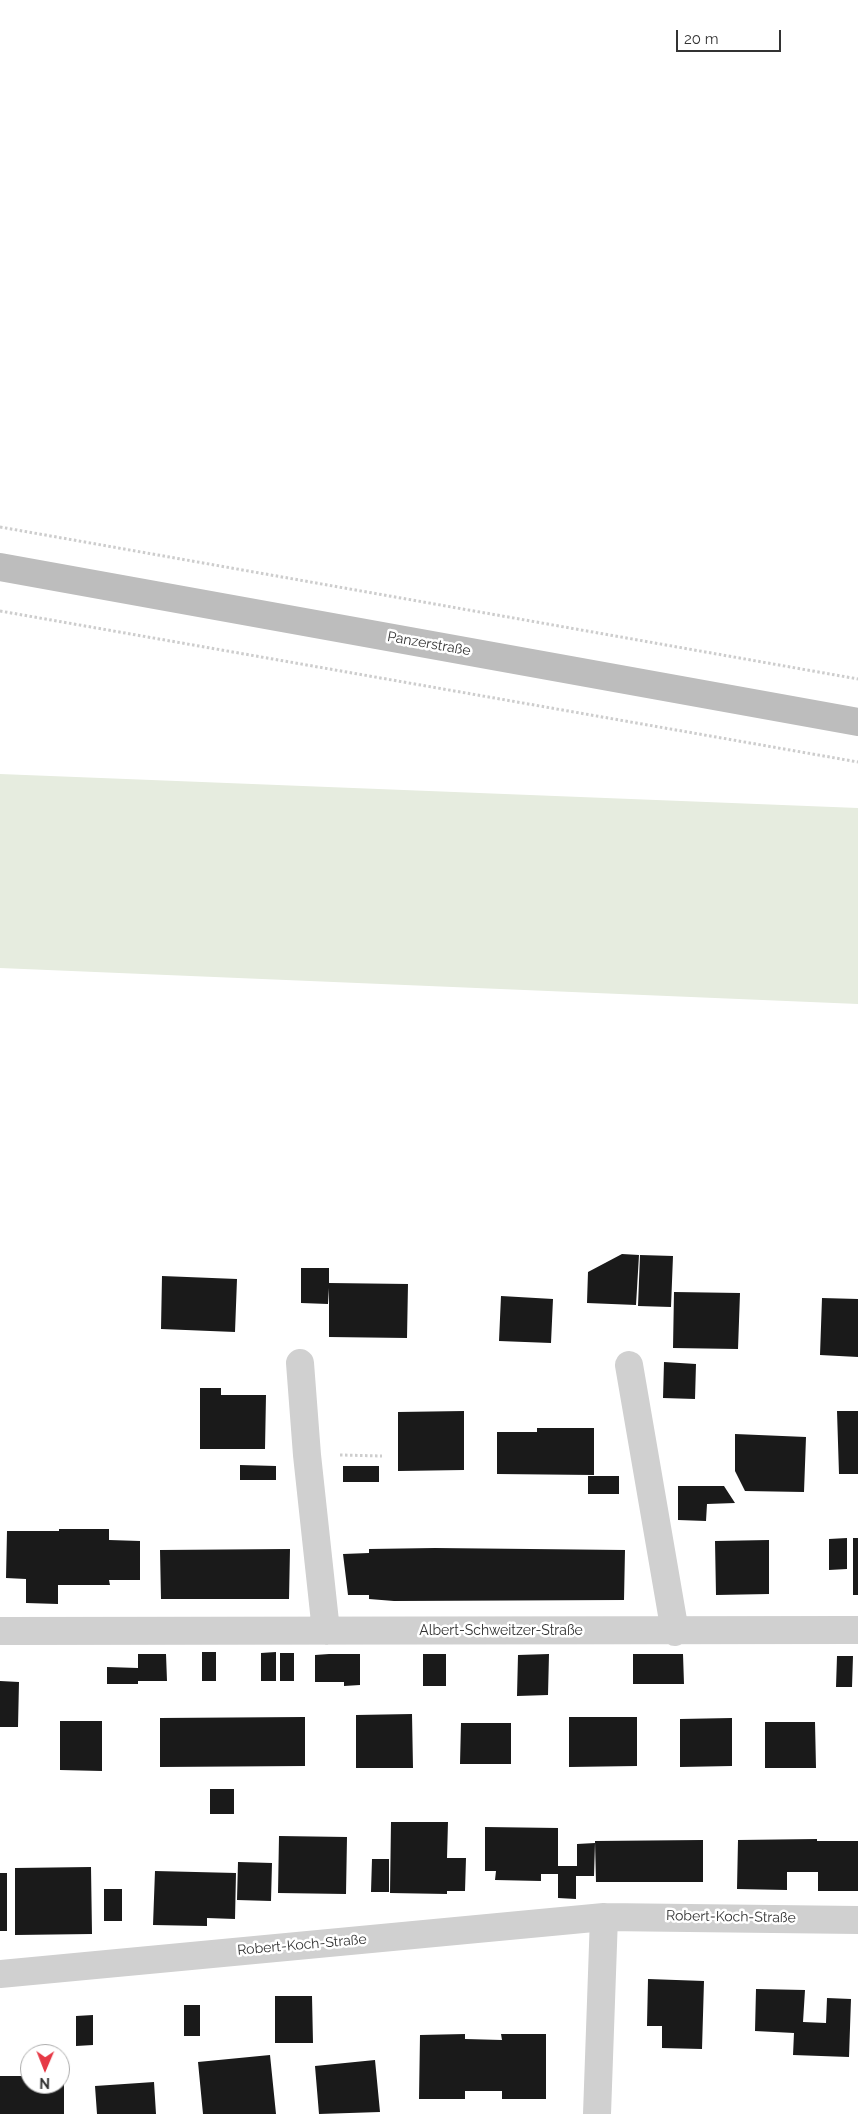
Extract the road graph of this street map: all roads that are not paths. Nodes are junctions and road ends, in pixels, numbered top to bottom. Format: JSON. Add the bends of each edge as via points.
{"nodes":[{"id":1,"x":0,"y":567,"type":"edge"},
{"id":2,"x":858,"y":722,"type":"edge"},
{"id":3,"x":300,"y":1363,"type":"dead end"},
{"id":4,"x":629,"y":1365,"type":"dead end"},
{"id":5,"x":858,"y":1630,"type":"edge"},
{"id":6,"x":0,"y":1631,"type":"edge"},
{"id":7,"x":326,"y":1631,"type":"junction"},
{"id":8,"x":675,"y":1632,"type":"junction"},
{"id":9,"x":604,"y":1917,"type":"junction"},
{"id":10,"x":858,"y":1920,"type":"edge"},
{"id":11,"x":0,"y":1974,"type":"edge"},
{"id":12,"x":597,"y":2114,"type":"edge"}],
"edges":[{"from":1,"to":2,"type":"street","name":"Panzerstraße"},
{"from":3,"to":7,"type":"street"},
{"from":4,"to":8,"type":"street"},
{"from":5,"to":8,"type":"street","name":"Albert-Schweitzer-Straße"},
{"from":6,"to":7,"type":"street","name":"Albert-Schweitzer-Straße"},
{"from":7,"to":8,"type":"street","name":"Albert-Schweitzer-Straße"},
{"from":9,"to":10,"type":"street","name":"Robert-Koch-Straße"},
{"from":9,"to":11,"type":"street","name":"Robert-Koch-Straße"},
{"from":9,"to":12,"type":"street"}]}
